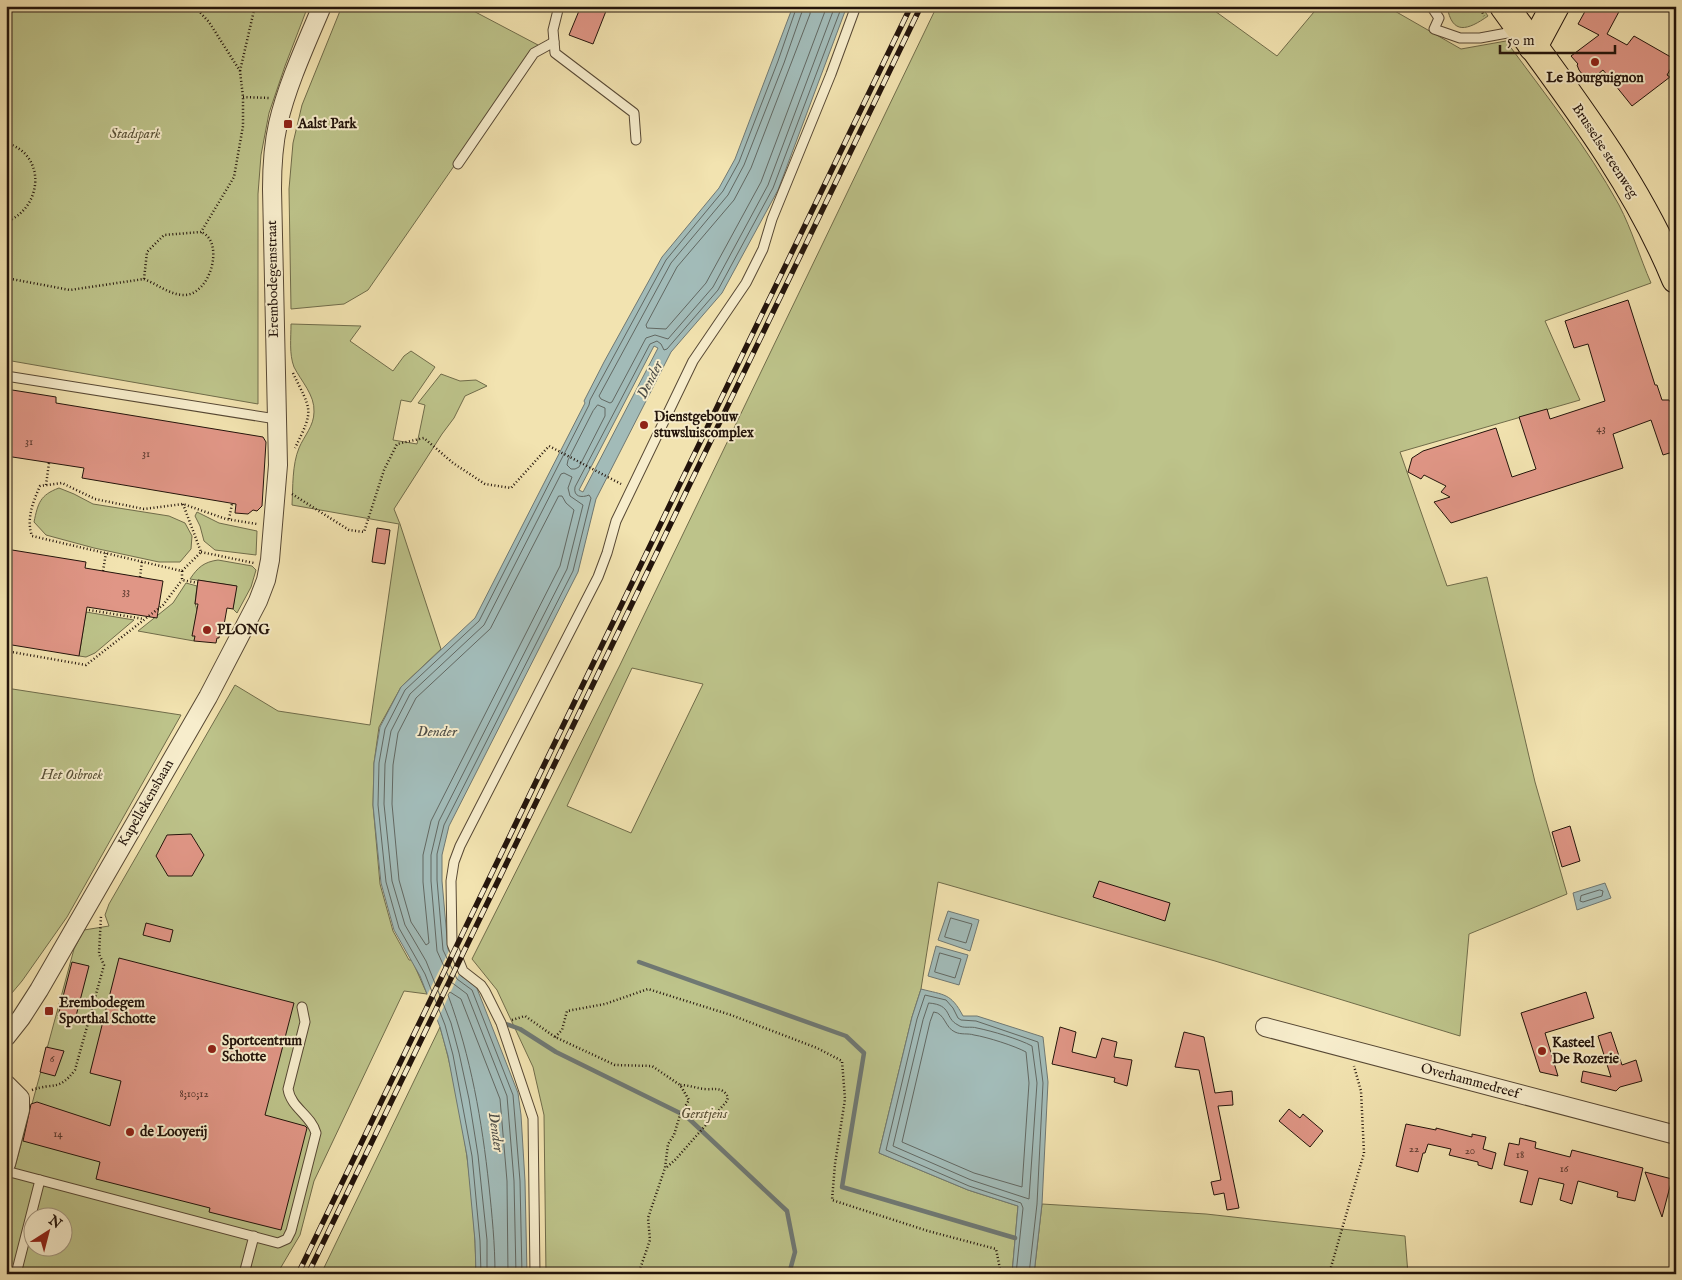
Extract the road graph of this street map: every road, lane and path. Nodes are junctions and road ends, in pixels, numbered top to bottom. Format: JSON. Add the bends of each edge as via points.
{"nodes":[{"id":1,"x":194,"y":6,"type":"edge"},
{"id":2,"x":255,"y":6,"type":"edge"},
{"id":3,"x":322,"y":6,"type":"edge"},
{"id":4,"x":559,"y":6,"type":"edge"},
{"id":5,"x":856,"y":6,"type":"edge"},
{"id":6,"x":1431,"y":6,"type":"edge"},
{"id":7,"x":1440,"y":6,"type":"edge"},
{"id":8,"x":1504,"y":6,"type":"edge"},
{"id":9,"x":1534,"y":6,"type":"edge"},
{"id":10,"x":1555,"y":6,"type":"edge"},
{"id":11,"x":1439,"y":18,"type":"junction"},
{"id":12,"x":1527,"y":38,"type":"junction"},
{"id":13,"x":554,"y":42,"type":"junction"},
{"id":14,"x":240,"y":71,"type":"junction"},
{"id":15,"x":636,"y":140,"type":"dead end"},
{"id":16,"x":6,"y":143,"type":"edge"},
{"id":17,"x":458,"y":164,"type":"dead end"},
{"id":18,"x":6,"y":222,"type":"edge"},
{"id":19,"x":201,"y":232,"type":"junction"},
{"id":20,"x":6,"y":278,"type":"edge"},
{"id":21,"x":144,"y":279,"type":"junction"},
{"id":22,"x":1676,"y":279,"type":"edge"},
{"id":23,"x":6,"y":376,"type":"edge"},
{"id":24,"x":276,"y":419,"type":"junction"},
{"id":25,"x":49,"y":463,"type":"dead end"},
{"id":26,"x":46,"y":485,"type":"junction"},
{"id":27,"x":631,"y":489,"type":"junction"},
{"id":28,"x":288,"y":492,"type":"dead end"},
{"id":29,"x":183,"y":504,"type":"junction"},
{"id":30,"x":232,"y":504,"type":"dead end"},
{"id":31,"x":229,"y":519,"type":"junction"},
{"id":32,"x":273,"y":526,"type":"junction"},
{"id":33,"x":201,"y":552,"type":"junction"},
{"id":34,"x":106,"y":553,"type":"junction"},
{"id":35,"x":142,"y":561,"type":"junction"},
{"id":36,"x":270,"y":563,"type":"junction"},
{"id":37,"x":103,"y":571,"type":"dead end"},
{"id":38,"x":182,"y":571,"type":"junction"},
{"id":39,"x":140,"y":577,"type":"dead end"},
{"id":40,"x":182,"y":580,"type":"junction"},
{"id":41,"x":198,"y":583,"type":"dead end"},
{"id":42,"x":89,"y":610,"type":"dead end"},
{"id":43,"x":144,"y":619,"type":"junction"},
{"id":44,"x":6,"y":651,"type":"edge"},
{"id":45,"x":101,"y":909,"type":"dead end"},
{"id":46,"x":302,"y":1007,"type":"dead end"},
{"id":47,"x":501,"y":1023,"type":"junction"},
{"id":48,"x":1265,"y":1027,"type":"dead end"},
{"id":49,"x":555,"y":1037,"type":"junction"},
{"id":50,"x":6,"y":1038,"type":"edge"},
{"id":51,"x":1349,"y":1050,"type":"junction"},
{"id":52,"x":6,"y":1084,"type":"edge"},
{"id":53,"x":680,"y":1085,"type":"junction"},
{"id":54,"x":20,"y":1098,"type":"junction"},
{"id":55,"x":1676,"y":1135,"type":"edge"},
{"id":56,"x":6,"y":1164,"type":"edge"},
{"id":57,"x":666,"y":1168,"type":"junction"},
{"id":58,"x":6,"y":1171,"type":"edge"},
{"id":59,"x":40,"y":1180,"type":"junction"},
{"id":60,"x":254,"y":1236,"type":"junction"},
{"id":61,"x":16,"y":1274,"type":"edge"},
{"id":62,"x":244,"y":1274,"type":"edge"},
{"id":63,"x":534,"y":1274,"type":"edge"},
{"id":64,"x":640,"y":1274,"type":"edge"},
{"id":65,"x":1001,"y":1274,"type":"edge"},
{"id":66,"x":1329,"y":1274,"type":"edge"}],
"edges":[{"from":1,"to":14,"type":"path","via":[[209,22]]},
{"from":2,"to":14,"type":"path"},
{"from":3,"to":24,"type":"street","name":"Erembodegemstraat","via":[[285,101],[272,154]]},
{"from":4,"to":13,"type":"lane","via":[[553,30]]},
{"from":5,"to":27,"type":"lane","via":[[763,250],[746,283],[693,361]]},
{"from":6,"to":11,"type":"lane"},
{"from":7,"to":11,"type":"lane"},
{"from":8,"to":12,"type":"main road","name":"Brusselse steenweg"},
{"from":9,"to":12,"type":"main road"},
{"from":10,"to":12,"type":"main road"},
{"from":11,"to":12,"type":"lane","via":[[1434,30],[1460,38]]},
{"from":12,"to":22,"type":"main road","name":"Brusselse steenweg","via":[[1612,158]]},
{"from":13,"to":15,"type":"lane","via":[[555,53],[634,113]]},
{"from":13,"to":17,"type":"lane","via":[[534,52]]},
{"from":14,"to":19,"type":"path","via":[[243,126],[234,177]]},
{"from":16,"to":18,"type":"path","via":[[28,158],[36,180],[35,192],[24,212]]},
{"from":19,"to":21,"type":"path","via":[[164,235],[147,252]]},
{"from":19,"to":21,"type":"path","via":[[209,240],[214,256],[208,275],[195,293],[171,292]]},
{"from":20,"to":21,"type":"path","via":[[70,290]]},
{"from":23,"to":24,"type":"lane"},
{"from":24,"to":32,"type":"street","name":"Erembodegemstraat","via":[[278,465]]},
{"from":25,"to":26,"type":"path"},
{"from":26,"to":29,"type":"path","via":[[62,483],[95,499],[144,509]]},
{"from":26,"to":34,"type":"path","via":[[40,486],[32,505],[29,528],[32,536]]},
{"from":27,"to":28,"type":"path","via":[[549,446],[511,488],[485,484],[424,438],[397,444],[384,470],[364,532],[349,530]]},
{"from":27,"to":47,"type":"lane","via":[[616,521],[598,577],[454,862],[451,881],[452,944],[463,972],[485,991]]},
{"from":29,"to":31,"type":"path"},
{"from":29,"to":33,"type":"path"},
{"from":30,"to":31,"type":"path"},
{"from":31,"to":32,"type":"path"},
{"from":32,"to":36,"type":"street","name":"Erembodegemstraat"},
{"from":33,"to":36,"type":"path"},
{"from":33,"to":38,"type":"path"},
{"from":34,"to":35,"type":"path"},
{"from":34,"to":37,"type":"path"},
{"from":35,"to":38,"type":"path"},
{"from":35,"to":39,"type":"path"},
{"from":36,"to":50,"type":"street","name":"Kapellekensbaan","via":[[258,601],[208,697],[39,990]]},
{"from":38,"to":40,"type":"path"},
{"from":40,"to":41,"type":"path"},
{"from":40,"to":43,"type":"path","via":[[163,604]]},
{"from":42,"to":43,"type":"path"},
{"from":43,"to":44,"type":"path","via":[[86,665]]},
{"from":45,"to":54,"type":"path","via":[[99,954],[104,965],[75,1070],[60,1086],[34,1089]]},
{"from":46,"to":60,"type":"lane","via":[[305,1022],[288,1089],[289,1097],[313,1124],[316,1133],[287,1239],[278,1243]]},
{"from":47,"to":49,"type":"path","via":[[525,1016]]},
{"from":47,"to":63,"type":"lane","via":[[533,1118]]},
{"from":48,"to":51,"type":"street","name":"Overhammedreef"},
{"from":49,"to":53,"type":"path","via":[[615,1065],[652,1066]]},
{"from":49,"to":65,"type":"path","via":[[562,1030],[567,1011],[604,1004],[648,989],[731,1014],[842,1061],[845,1099],[832,1200],[996,1249]]},
{"from":51,"to":55,"type":"street","name":"Overhammedreef"},
{"from":51,"to":66,"type":"path","via":[[1361,1092],[1364,1153]]},
{"from":52,"to":54,"type":"street"},
{"from":53,"to":57,"type":"path","via":[[688,1100],[668,1144]]},
{"from":53,"to":57,"type":"path","via":[[717,1088],[728,1097]]},
{"from":54,"to":56,"type":"street"},
{"from":57,"to":64,"type":"path","via":[[648,1218],[650,1240]]},
{"from":58,"to":59,"type":"lane"},
{"from":59,"to":60,"type":"lane"},
{"from":59,"to":61,"type":"lane"},
{"from":60,"to":62,"type":"lane"}]}
